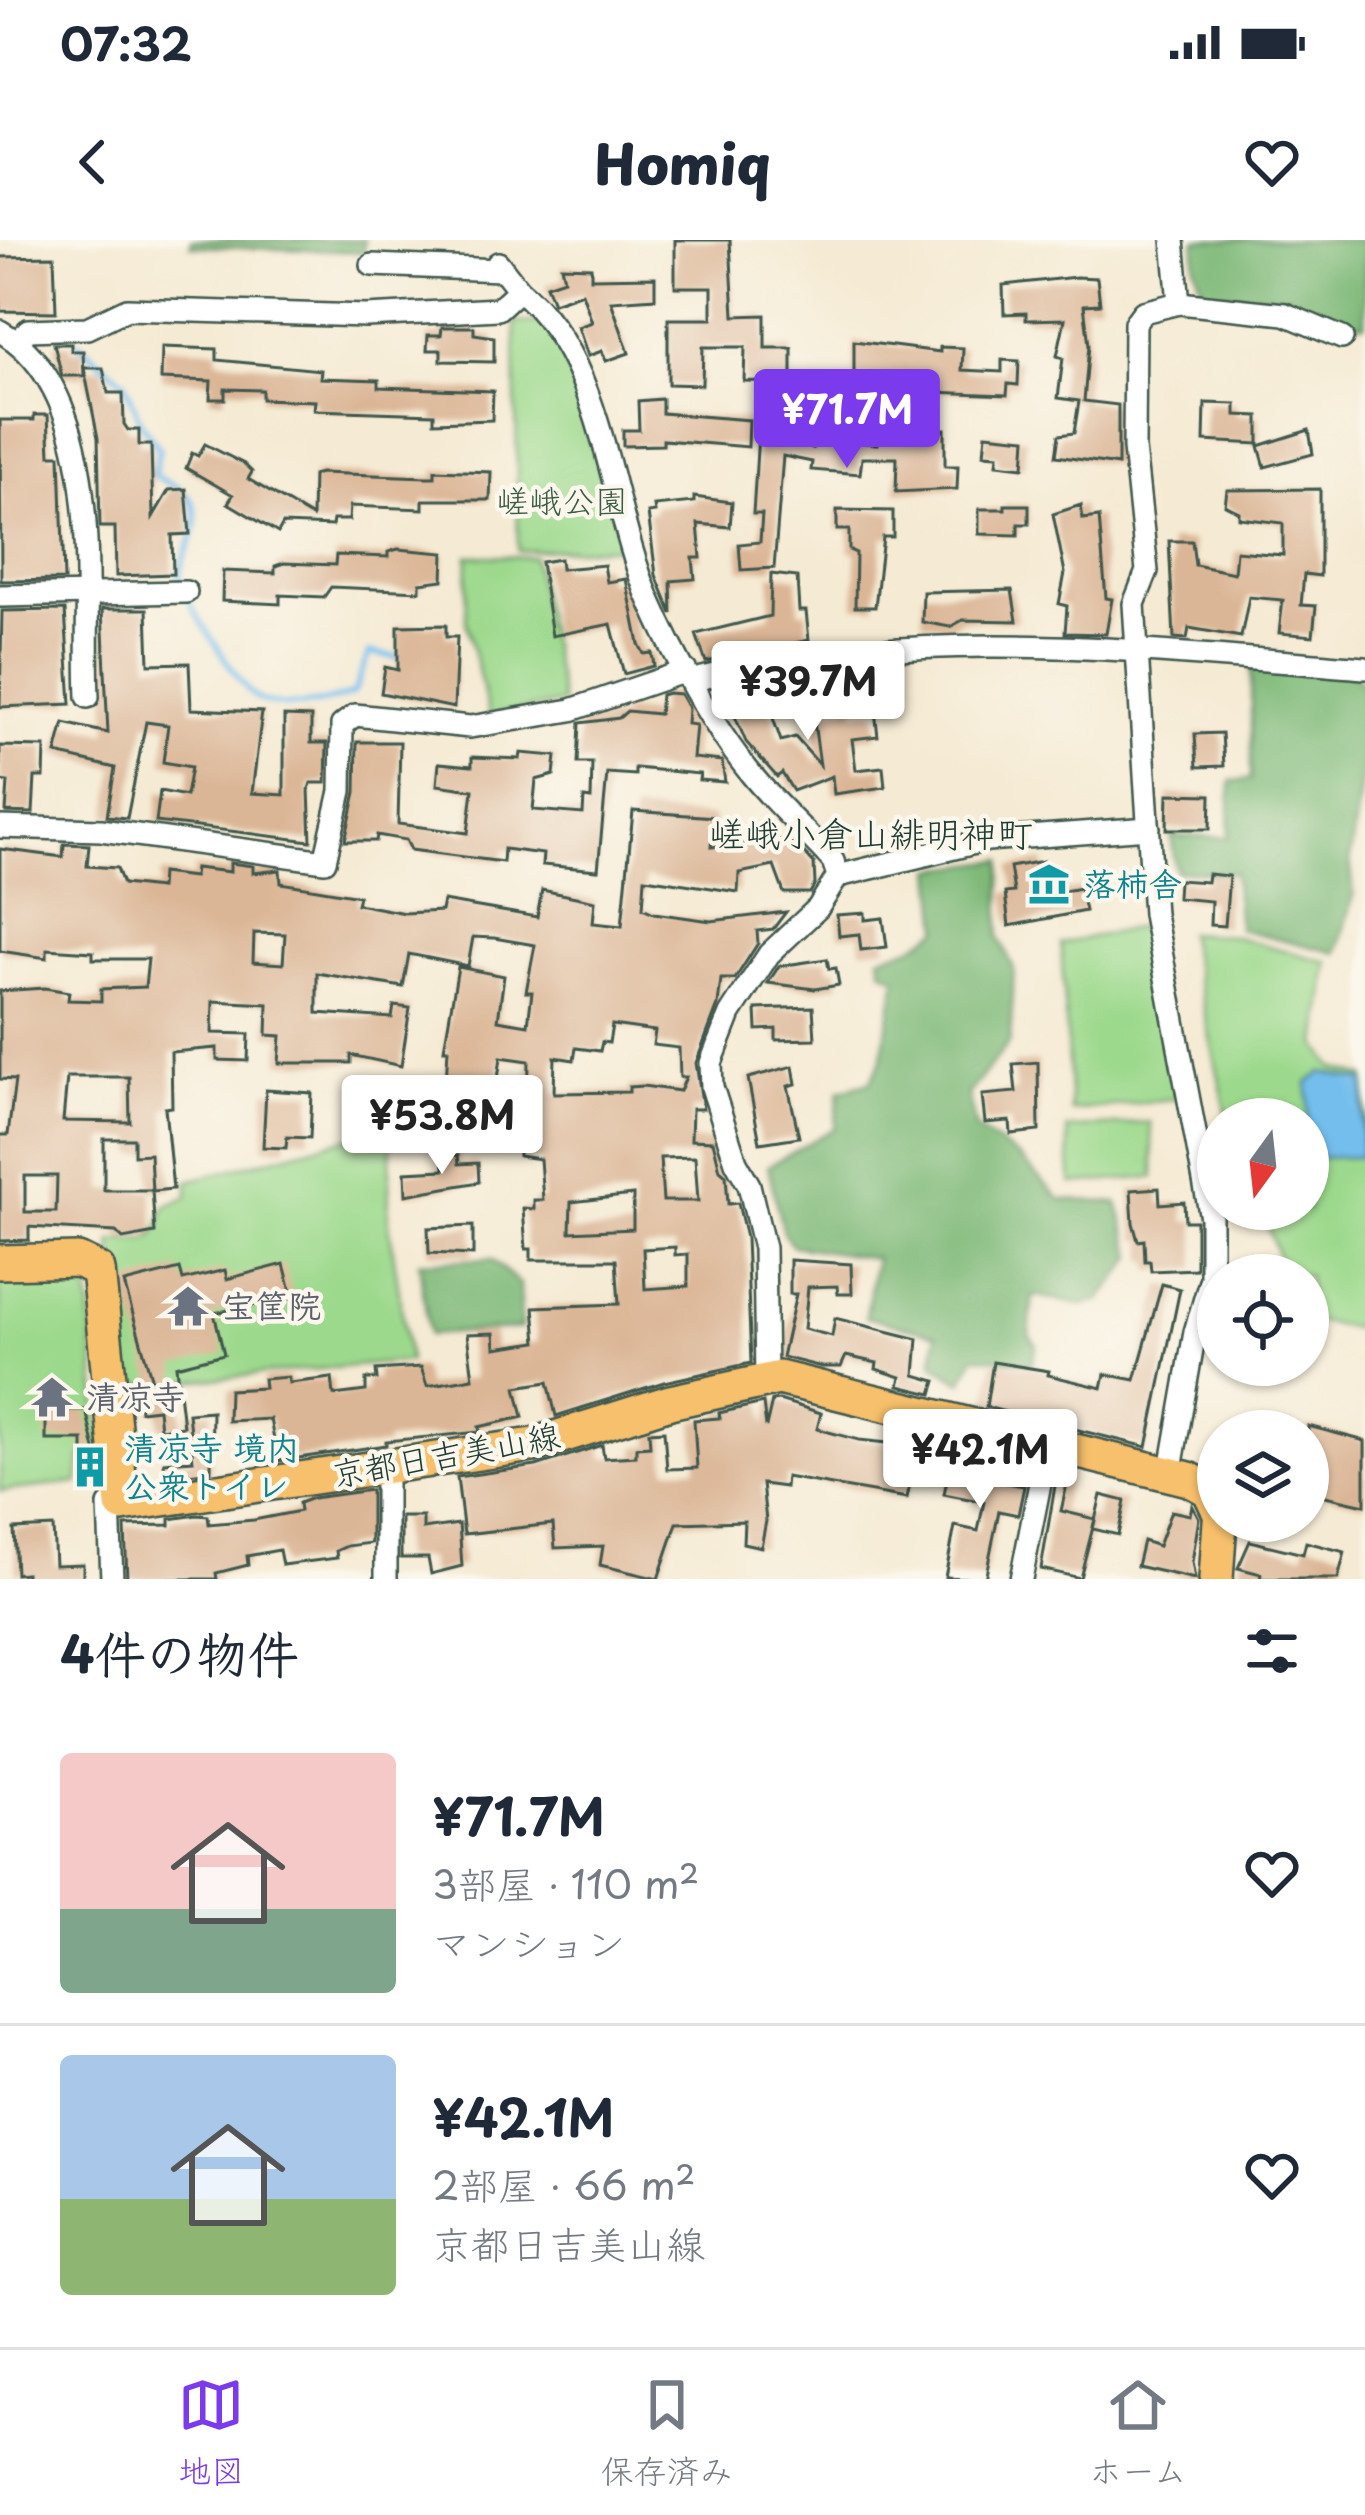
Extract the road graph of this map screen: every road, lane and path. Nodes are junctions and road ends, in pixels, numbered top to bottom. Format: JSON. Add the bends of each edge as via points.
{"nodes":[{"id":1,"x":1173,"y":240,"type":"edge"},
{"id":2,"x":372,"y":265,"type":"dead end"},
{"id":3,"x":519,"y":290,"type":"junction"},
{"id":4,"x":1179,"y":303,"type":"junction"},
{"id":5,"x":9,"y":336,"type":"edge"},
{"id":6,"x":1342,"y":338,"type":"dead end"},
{"id":7,"x":186,"y":592,"type":"dead end"},
{"id":8,"x":84,"y":594,"type":"junction"},
{"id":9,"x":0,"y":596,"type":"edge"},
{"id":10,"x":1140,"y":650,"type":"junction"},
{"id":11,"x":1365,"y":668,"type":"edge"},
{"id":12,"x":690,"y":675,"type":"junction"},
{"id":13,"x":88,"y":697,"type":"dead end"},
{"id":14,"x":0,"y":827,"type":"edge"},
{"id":15,"x":1149,"y":828,"type":"junction"},
{"id":16,"x":838,"y":876,"type":"junction"},
{"id":17,"x":0,"y":1262,"type":"edge"},
{"id":18,"x":766,"y":1379,"type":"junction"},
{"id":19,"x":1047,"y":1448,"type":"junction"},
{"id":20,"x":386,"y":1467,"type":"junction"},
{"id":21,"x":1170,"y":1475,"type":"junction"},
{"id":22,"x":1197,"y":1485,"type":"edge"},
{"id":23,"x":122,"y":1504,"type":"junction"},
{"id":24,"x":1219,"y":1542,"type":"edge"},
{"id":25,"x":112,"y":1579,"type":"edge"},
{"id":26,"x":386,"y":1579,"type":"edge"},
{"id":27,"x":1021,"y":1579,"type":"edge"},
{"id":28,"x":1216,"y":1579,"type":"edge"}],
"edges":[{"from":1,"to":4,"type":"street"},
{"from":2,"to":3,"type":"street","via":[[499,266]]},
{"from":3,"to":5,"type":"street","via":[[498,308],[366,316],[128,309],[87,328]]},
{"from":3,"to":12,"type":"street","via":[[562,334],[648,595]]},
{"from":4,"to":6,"type":"street","via":[[1286,314]]},
{"from":4,"to":10,"type":"street","via":[[1143,312],[1136,323],[1134,448],[1148,571],[1134,604]]},
{"from":5,"to":8,"type":"street","via":[[65,403],[82,476]]},
{"from":7,"to":8,"type":"street"},
{"from":8,"to":9,"type":"street"},
{"from":8,"to":13,"type":"street"},
{"from":10,"to":11,"type":"street"},
{"from":10,"to":12,"type":"street","via":[[908,646]]},
{"from":10,"to":15,"type":"street"},
{"from":12,"to":14,"type":"street","via":[[572,710],[470,727],[355,716],[342,725],[341,791],[325,861],[101,830]]},
{"from":12,"to":16,"type":"street","via":[[734,753]]},
{"from":15,"to":16,"type":"street","via":[[987,840]]},
{"from":15,"to":21,"type":"street","via":[[1154,914],[1211,1218],[1211,1278]]},
{"from":16,"to":18,"type":"street","via":[[770,954],[730,1014],[711,1063],[764,1248]]},
{"from":17,"to":23,"type":"main road","via":[[78,1260],[98,1270]]},
{"from":18,"to":19,"type":"main road","name":"京都日吉美山線"},
{"from":18,"to":20,"type":"main road","name":"京都日吉美山線","via":[[533,1444]]},
{"from":19,"to":21,"type":"main road","name":"京都日吉美山線"},
{"from":19,"to":27,"type":"street"},
{"from":20,"to":23,"type":"main road","name":"京都日吉美山線"},
{"from":20,"to":26,"type":"street"},
{"from":21,"to":22,"type":"main road","name":"京都日吉美山線"},
{"from":23,"to":25,"type":"street","via":[[109,1505]]},
{"from":24,"to":28,"type":"main road"}]}
